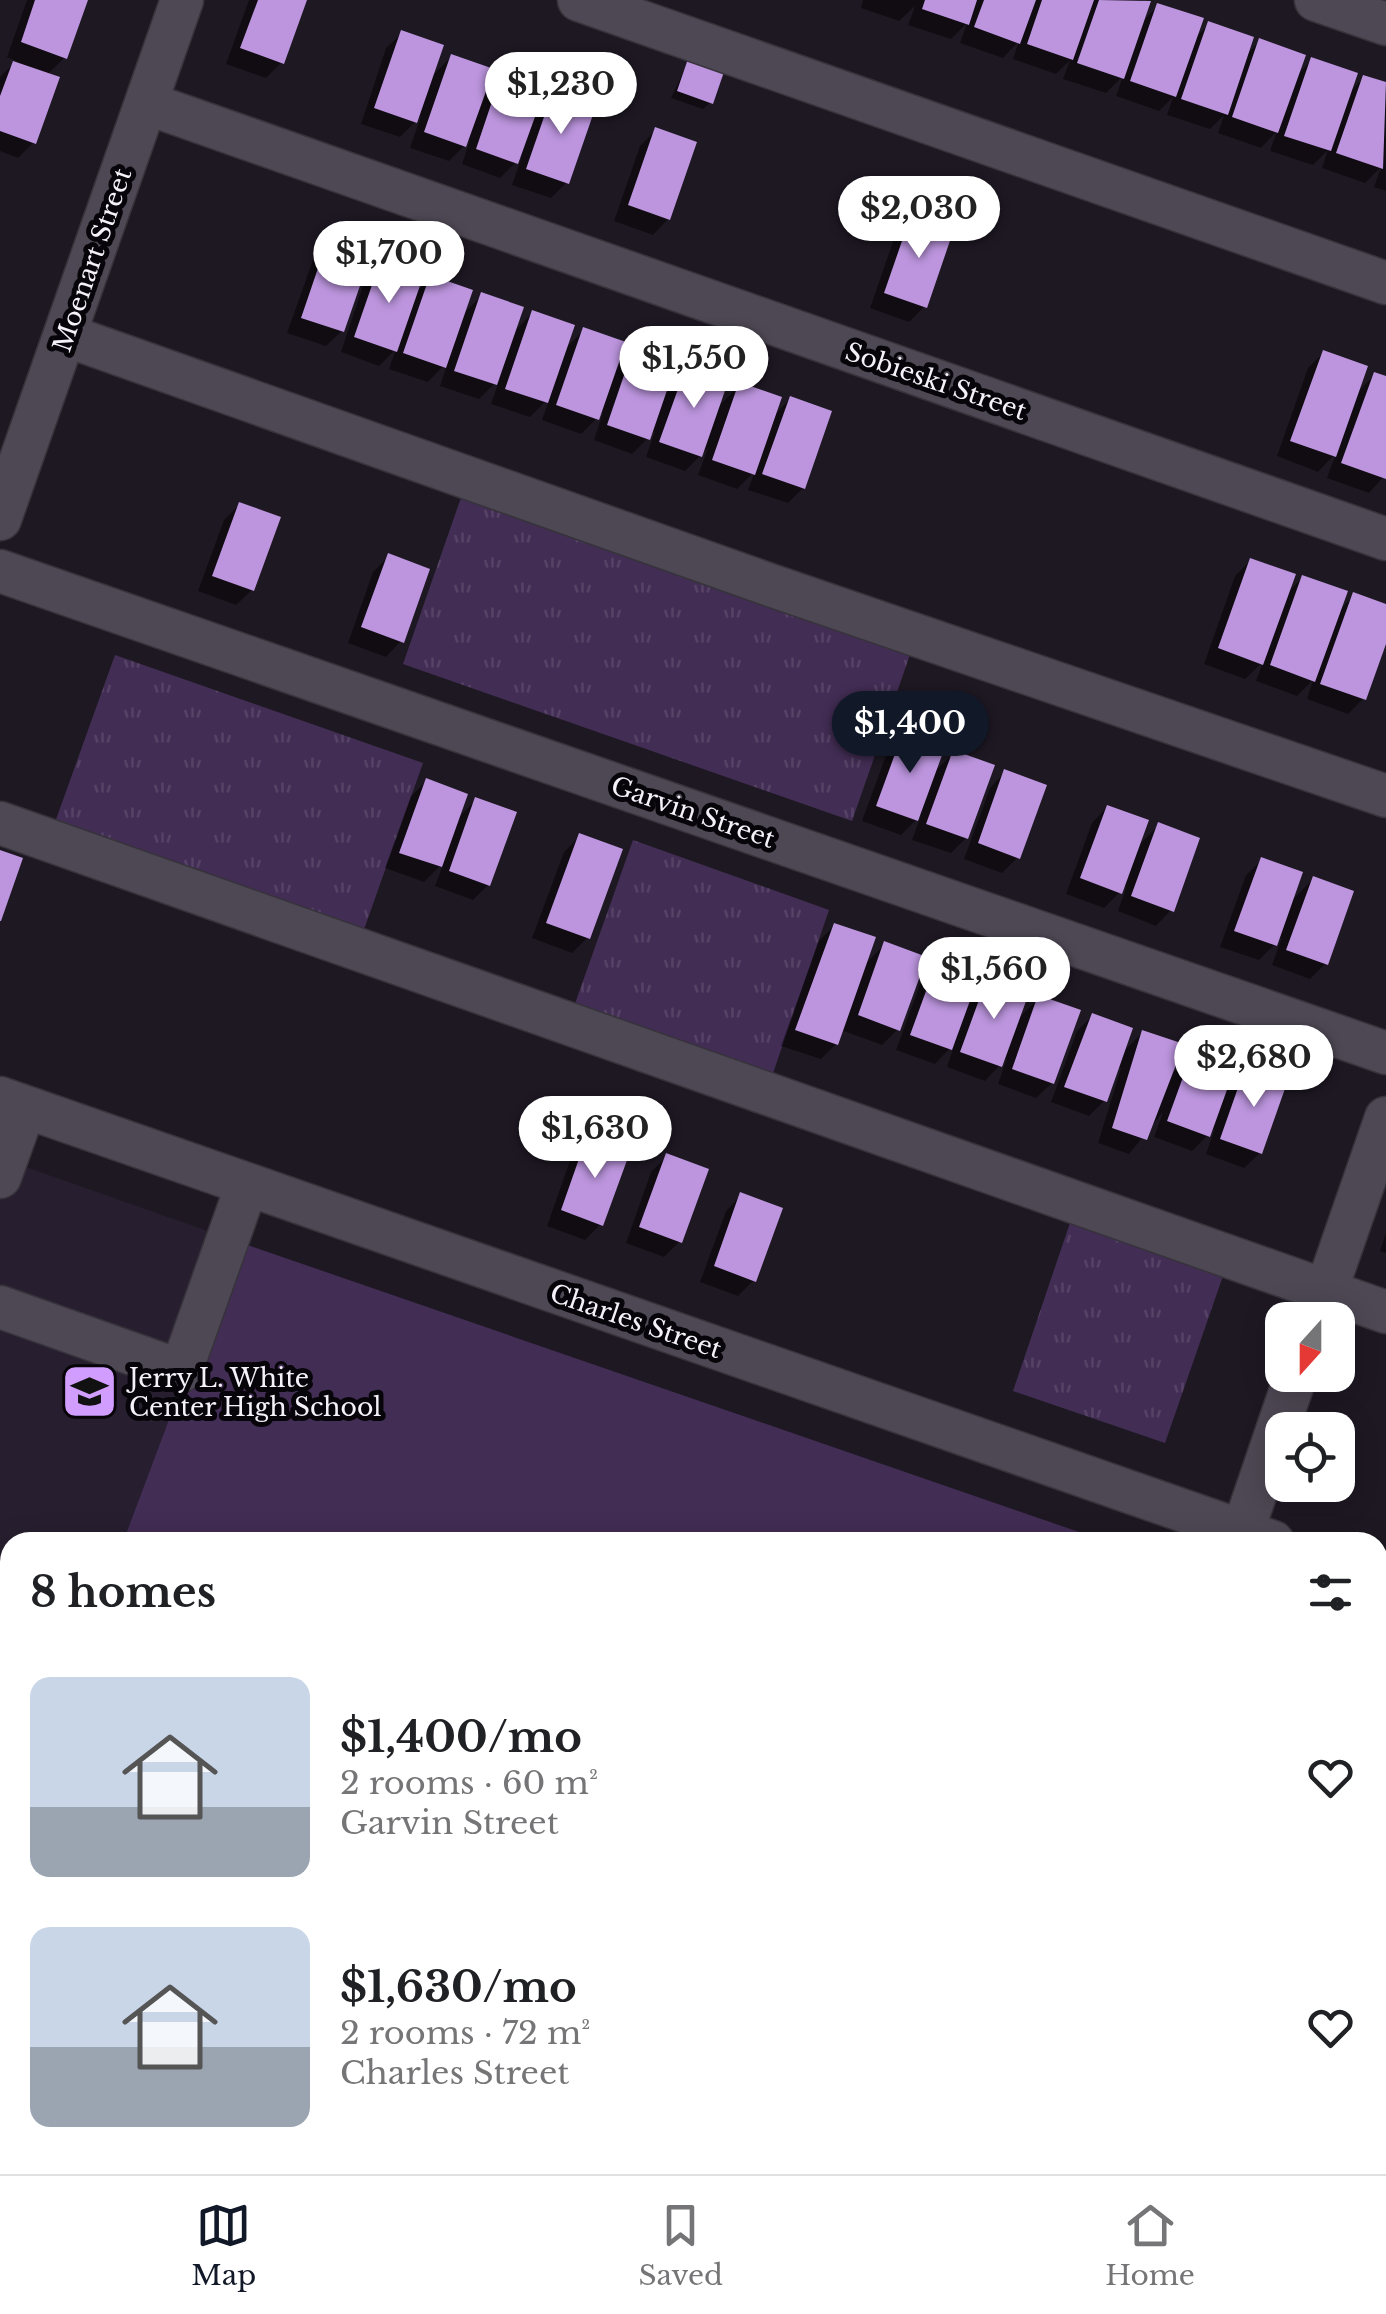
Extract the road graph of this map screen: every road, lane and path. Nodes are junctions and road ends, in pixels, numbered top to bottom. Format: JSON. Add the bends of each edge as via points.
{"nodes":[{"id":1,"x":182,"y":0,"type":"edge"},
{"id":2,"x":579,"y":0,"type":"edge"},
{"id":3,"x":1316,"y":0,"type":"edge"},
{"id":4,"x":1386,"y":24,"type":"edge"},
{"id":5,"x":146,"y":103,"type":"junction"},
{"id":6,"x":1386,"y":283,"type":"edge"},
{"id":7,"x":65,"y":335,"type":"junction"},
{"id":8,"x":0,"y":519,"type":"edge"},
{"id":9,"x":1386,"y":539,"type":"edge"},
{"id":10,"x":0,"y":571,"type":"edge"},
{"id":11,"x":1386,"y":796,"type":"edge"},
{"id":12,"x":0,"y":823,"type":"edge"},
{"id":13,"x":1386,"y":1052,"type":"edge"},
{"id":14,"x":13,"y":1102,"type":"edge"},
{"id":15,"x":1386,"y":1118,"type":"edge"},
{"id":16,"x":0,"y":1177,"type":"edge"},
{"id":17,"x":248,"y":1185,"type":"junction"},
{"id":18,"x":1313,"y":1302,"type":"edge"},
{"id":19,"x":1322,"y":1302,"type":"edge"},
{"id":20,"x":0,"y":1306,"type":"edge"},
{"id":21,"x":1355,"y":1309,"type":"edge"},
{"id":22,"x":1386,"y":1312,"type":"edge"},
{"id":23,"x":1291,"y":1392,"type":"edge"},
{"id":24,"x":1231,"y":1532,"type":"edge"},
{"id":25,"x":1253,"y":1532,"type":"edge"}],
"edges":[{"from":1,"to":5,"type":"street","name":"Moenart Street"},
{"from":2,"to":6,"type":"street"},
{"from":3,"to":4,"type":"street"},
{"from":5,"to":7,"type":"street","name":"Moenart Street"},
{"from":5,"to":9,"type":"street","name":"Sobieski Street"},
{"from":7,"to":8,"type":"street","name":"Moenart Street"},
{"from":7,"to":11,"type":"street"},
{"from":10,"to":13,"type":"street","name":"Garvin Street"},
{"from":12,"to":18,"type":"street"},
{"from":14,"to":16,"type":"street"},
{"from":14,"to":17,"type":"street","name":"Charles Street"},
{"from":15,"to":19,"type":"street"},
{"from":17,"to":20,"type":"street","via":[[180,1371]]},
{"from":17,"to":24,"type":"street","name":"Charles Street"},
{"from":21,"to":22,"type":"street"},
{"from":23,"to":25,"type":"street"}]}
